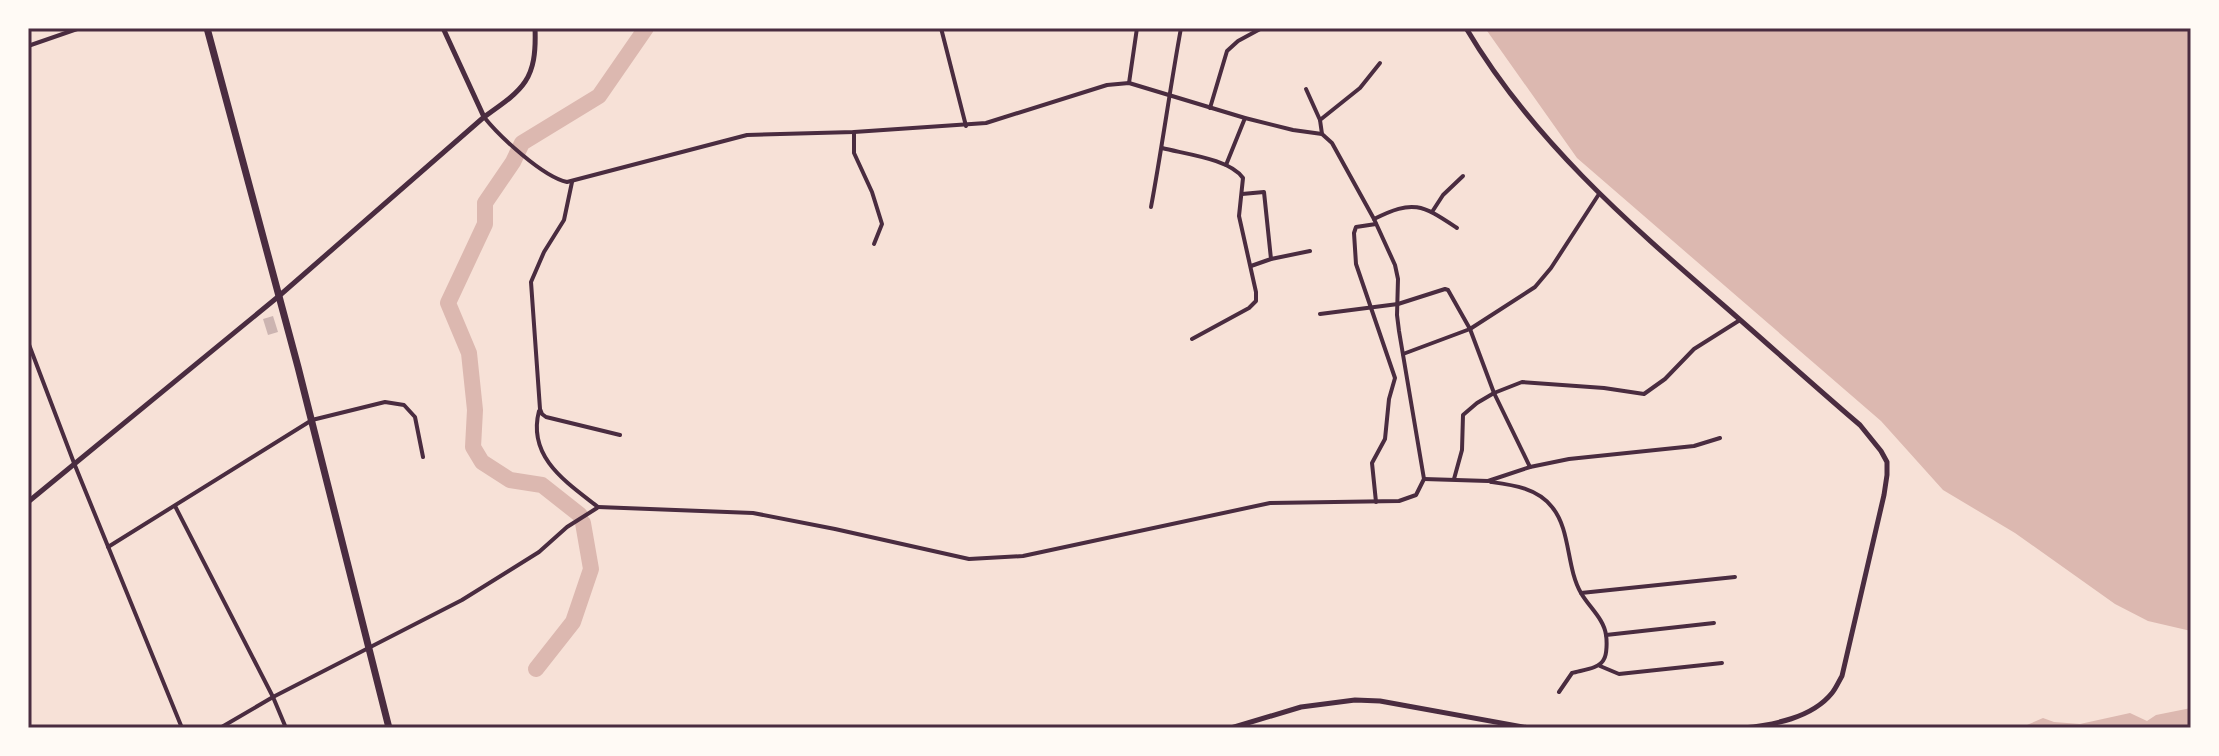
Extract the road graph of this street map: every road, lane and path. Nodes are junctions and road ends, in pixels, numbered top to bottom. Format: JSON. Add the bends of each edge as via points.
{"nodes":[{"id":1,"x":80,"y":28,"type":"edge"},
{"id":2,"x":207,"y":28,"type":"edge"},
{"id":3,"x":443,"y":28,"type":"edge"},
{"id":4,"x":535,"y":28,"type":"edge"},
{"id":5,"x":941,"y":28,"type":"edge"},
{"id":6,"x":1137,"y":28,"type":"edge"},
{"id":7,"x":1181,"y":28,"type":"edge"},
{"id":8,"x":1262,"y":28,"type":"edge"},
{"id":9,"x":1466,"y":28,"type":"edge"},
{"id":10,"x":28,"y":46,"type":"edge"},
{"id":11,"x":1380,"y":63,"type":"dead end"},
{"id":12,"x":1129,"y":83,"type":"junction"},
{"id":13,"x":1306,"y":89,"type":"dead end"},
{"id":14,"x":1168,"y":94,"type":"junction"},
{"id":15,"x":1210,"y":108,"type":"junction"},
{"id":16,"x":484,"y":117,"type":"junction"},
{"id":17,"x":1245,"y":118,"type":"junction"},
{"id":18,"x":1320,"y":120,"type":"junction"},
{"id":19,"x":966,"y":126,"type":"junction"},
{"id":20,"x":854,"y":132,"type":"junction"},
{"id":21,"x":1322,"y":134,"type":"junction"},
{"id":22,"x":1162,"y":148,"type":"junction"},
{"id":23,"x":1226,"y":165,"type":"junction"},
{"id":24,"x":1463,"y":176,"type":"dead end"},
{"id":25,"x":572,"y":182,"type":"junction"},
{"id":26,"x":1242,"y":194,"type":"junction"},
{"id":27,"x":1599,"y":194,"type":"junction"},
{"id":28,"x":1151,"y":207,"type":"dead end"},
{"id":29,"x":1432,"y":212,"type":"junction"},
{"id":30,"x":1375,"y":221,"type":"junction"},
{"id":31,"x":1457,"y":228,"type":"dead end"},
{"id":32,"x":874,"y":244,"type":"dead end"},
{"id":33,"x":1310,"y":251,"type":"dead end"},
{"id":34,"x":1271,"y":259,"type":"junction"},
{"id":35,"x":1250,"y":267,"type":"junction"},
{"id":36,"x":279,"y":296,"type":"junction"},
{"id":37,"x":1398,"y":304,"type":"junction"},
{"id":38,"x":1372,"y":308,"type":"junction"},
{"id":39,"x":1320,"y":314,"type":"dead end"},
{"id":40,"x":1740,"y":320,"type":"junction"},
{"id":41,"x":1470,"y":329,"type":"junction"},
{"id":42,"x":1192,"y":339,"type":"dead end"},
{"id":43,"x":28,"y":342,"type":"edge"},
{"id":44,"x":1403,"y":354,"type":"junction"},
{"id":45,"x":1494,"y":393,"type":"junction"},
{"id":46,"x":540,"y":409,"type":"junction"},
{"id":47,"x":312,"y":420,"type":"junction"},
{"id":48,"x":620,"y":435,"type":"dead end"},
{"id":49,"x":1720,"y":438,"type":"dead end"},
{"id":50,"x":423,"y":457,"type":"dead end"},
{"id":51,"x":74,"y":463,"type":"junction"},
{"id":52,"x":1530,"y":467,"type":"junction"},
{"id":53,"x":1424,"y":479,"type":"junction"},
{"id":54,"x":1454,"y":479,"type":"junction"},
{"id":55,"x":1488,"y":481,"type":"junction"},
{"id":56,"x":28,"y":502,"type":"edge"},
{"id":57,"x":1376,"y":502,"type":"junction"},
{"id":58,"x":175,"y":506,"type":"junction"},
{"id":59,"x":598,"y":507,"type":"junction"},
{"id":60,"x":108,"y":547,"type":"junction"},
{"id":61,"x":1735,"y":577,"type":"dead end"},
{"id":62,"x":1581,"y":593,"type":"junction"},
{"id":63,"x":1714,"y":623,"type":"dead end"},
{"id":64,"x":1606,"y":635,"type":"junction"},
{"id":65,"x":368,"y":649,"type":"junction"},
{"id":66,"x":1722,"y":663,"type":"dead end"},
{"id":67,"x":1600,"y":666,"type":"junction"},
{"id":68,"x":1559,"y":692,"type":"dead end"},
{"id":69,"x":273,"y":697,"type":"junction"},
{"id":70,"x":182,"y":728,"type":"edge"},
{"id":71,"x":220,"y":728,"type":"edge"},
{"id":72,"x":286,"y":728,"type":"edge"},
{"id":73,"x":389,"y":728,"type":"edge"},
{"id":74,"x":1231,"y":728,"type":"edge"},
{"id":75,"x":1529,"y":728,"type":"edge"},
{"id":76,"x":1743,"y":728,"type":"edge"}],
"edges":[{"from":1,"to":10,"type":"street"},
{"from":2,"to":36,"type":"main road"},
{"from":3,"to":16,"type":"street"},
{"from":4,"to":16,"type":"street","via":[[536,53],[529,76],[518,93]]},
{"from":5,"to":19,"type":"street"},
{"from":6,"to":12,"type":"street"},
{"from":7,"to":14,"type":"street"},
{"from":8,"to":15,"type":"street","via":[[1227,51]]},
{"from":9,"to":27,"type":"street","via":[[1526,115]]},
{"from":11,"to":18,"type":"street","via":[[1360,88]]},
{"from":12,"to":14,"type":"street"},
{"from":12,"to":19,"type":"street"},
{"from":13,"to":18,"type":"street"},
{"from":14,"to":15,"type":"street"},
{"from":14,"to":22,"type":"street"},
{"from":15,"to":17,"type":"street"},
{"from":16,"to":25,"type":"street","via":[[554,178]]},
{"from":16,"to":36,"type":"street"},
{"from":17,"to":21,"type":"street"},
{"from":17,"to":23,"type":"street"},
{"from":18,"to":21,"type":"street"},
{"from":19,"to":20,"type":"street"},
{"from":20,"to":25,"type":"street","via":[[747,135]]},
{"from":20,"to":32,"type":"street","via":[[854,153],[882,224]]},
{"from":21,"to":30,"type":"street"},
{"from":22,"to":23,"type":"street"},
{"from":22,"to":28,"type":"street"},
{"from":23,"to":26,"type":"street","via":[[1241,174]]},
{"from":24,"to":29,"type":"street"},
{"from":25,"to":46,"type":"street","via":[[564,220],[531,282]]},
{"from":26,"to":34,"type":"street","via":[[1264,192]]},
{"from":26,"to":35,"type":"street","via":[[1239,216]]},
{"from":27,"to":40,"type":"street"},
{"from":27,"to":41,"type":"street","via":[[1535,287]]},
{"from":29,"to":30,"type":"street","via":[[1398,207]]},
{"from":29,"to":31,"type":"street"},
{"from":30,"to":37,"type":"street","via":[[1395,265]]},
{"from":30,"to":38,"type":"street","via":[[1356,227],[1354,233],[1356,264]]},
{"from":33,"to":34,"type":"street"},
{"from":34,"to":35,"type":"street"},
{"from":35,"to":42,"type":"street","via":[[1254,304]]},
{"from":36,"to":47,"type":"main road"},
{"from":36,"to":51,"type":"street"},
{"from":37,"to":38,"type":"street"},
{"from":37,"to":41,"type":"street","via":[[1448,290]]},
{"from":37,"to":44,"type":"street"},
{"from":38,"to":39,"type":"street"},
{"from":38,"to":57,"type":"street","via":[[1395,378],[1385,439],[1372,463]]},
{"from":40,"to":45,"type":"street","via":[[1694,349],[1644,394],[1522,382]]},
{"from":40,"to":76,"type":"street","via":[[1860,425],[1887,462],[1842,676],[1832,693],[1799,716]]},
{"from":41,"to":44,"type":"street"},
{"from":41,"to":45,"type":"street"},
{"from":43,"to":51,"type":"street"},
{"from":44,"to":53,"type":"street"},
{"from":45,"to":52,"type":"street"},
{"from":45,"to":54,"type":"street","via":[[1463,415]]},
{"from":46,"to":48,"type":"street","via":[[546,417]]},
{"from":46,"to":59,"type":"street","via":[[535,428],[543,456]]},
{"from":47,"to":50,"type":"street","via":[[385,402],[404,405],[415,417]]},
{"from":47,"to":58,"type":"street"},
{"from":47,"to":65,"type":"main road"},
{"from":49,"to":52,"type":"street"},
{"from":51,"to":56,"type":"street"},
{"from":51,"to":60,"type":"street"},
{"from":52,"to":55,"type":"street"},
{"from":53,"to":54,"type":"street"},
{"from":53,"to":57,"type":"street","via":[[1416,495]]},
{"from":54,"to":55,"type":"street"},
{"from":55,"to":62,"type":"street","via":[[1527,489],[1552,507]]},
{"from":57,"to":59,"type":"street","via":[[1270,503],[1023,556],[969,559],[753,513]]},
{"from":58,"to":60,"type":"street"},
{"from":58,"to":69,"type":"street"},
{"from":59,"to":65,"type":"street","via":[[462,600]]},
{"from":60,"to":70,"type":"street"},
{"from":61,"to":62,"type":"street"},
{"from":62,"to":64,"type":"street"},
{"from":63,"to":64,"type":"street"},
{"from":64,"to":67,"type":"street"},
{"from":65,"to":69,"type":"street"},
{"from":65,"to":73,"type":"main road"},
{"from":66,"to":67,"type":"street","via":[[1619,674]]},
{"from":67,"to":68,"type":"street","via":[[1572,673]]},
{"from":69,"to":71,"type":"street"},
{"from":69,"to":72,"type":"street"},
{"from":74,"to":75,"type":"street","via":[[1301,707],[1355,700]]}]}
